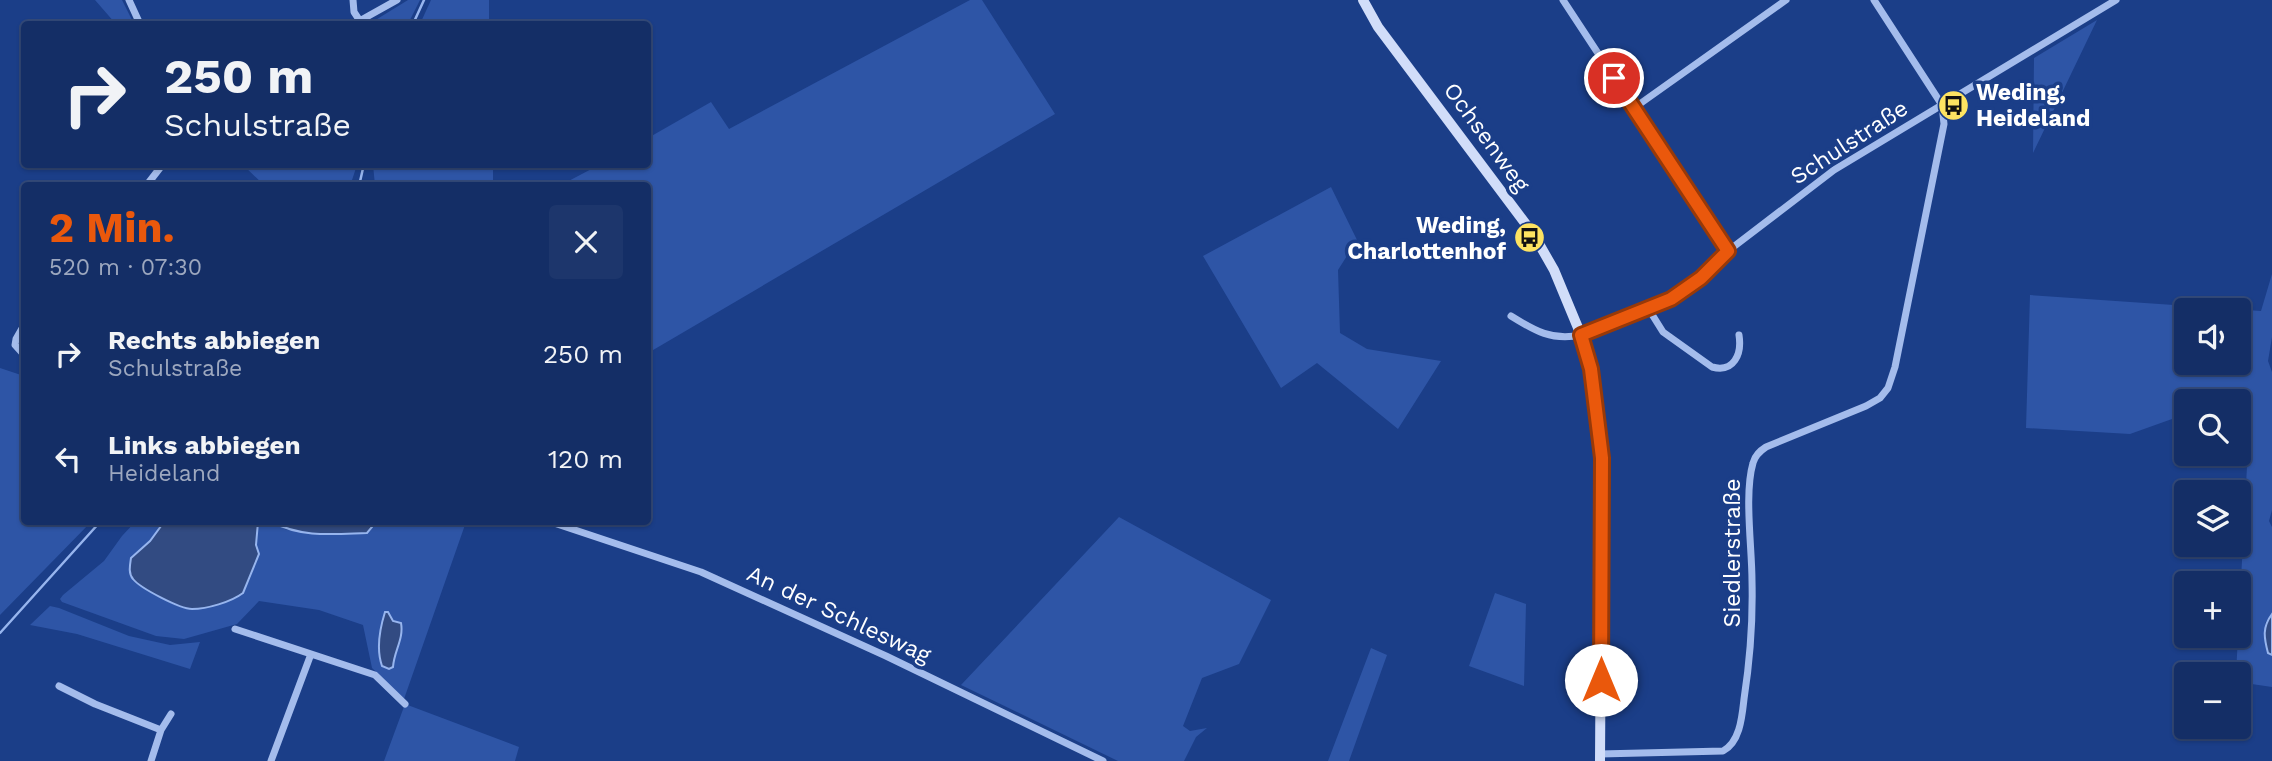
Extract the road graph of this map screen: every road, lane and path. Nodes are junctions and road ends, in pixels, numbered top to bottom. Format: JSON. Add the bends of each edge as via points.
{"nodes":[{"id":1,"x":129,"y":0,"type":"edge"},
{"id":2,"x":353,"y":0,"type":"edge"},
{"id":3,"x":397,"y":0,"type":"edge"},
{"id":4,"x":1363,"y":0,"type":"edge"},
{"id":5,"x":1563,"y":0,"type":"edge"},
{"id":6,"x":1786,"y":0,"type":"edge"},
{"id":7,"x":1874,"y":0,"type":"edge"},
{"id":8,"x":2116,"y":0,"type":"edge"},
{"id":9,"x":139,"y":21,"type":"edge"},
{"id":10,"x":356,"y":21,"type":"edge"},
{"id":11,"x":360,"y":21,"type":"edge"},
{"id":12,"x":1942,"y":105,"type":"junction"},
{"id":13,"x":1634,"y":108,"type":"junction"},
{"id":14,"x":160,"y":168,"type":"edge"},
{"id":15,"x":149,"y":182,"type":"edge"},
{"id":16,"x":1728,"y":251,"type":"junction"},
{"id":17,"x":1648,"y":308,"type":"junction"},
{"id":18,"x":1511,"y":316,"type":"dead end"},
{"id":19,"x":21,"y":330,"type":"edge"},
{"id":20,"x":1581,"y":335,"type":"junction"},
{"id":21,"x":1739,"y":335,"type":"dead end"},
{"id":22,"x":21,"y":352,"type":"edge"},
{"id":23,"x":560,"y":525,"type":"edge"},
{"id":24,"x":235,"y":629,"type":"dead end"},
{"id":25,"x":311,"y":654,"type":"junction"},
{"id":26,"x":59,"y":686,"type":"dead end"},
{"id":27,"x":405,"y":704,"type":"dead end"},
{"id":28,"x":171,"y":714,"type":"dead end"},
{"id":29,"x":161,"y":730,"type":"junction"},
{"id":30,"x":1600,"y":758,"type":"edge"},
{"id":31,"x":151,"y":761,"type":"edge"},
{"id":32,"x":271,"y":761,"type":"edge"},
{"id":33,"x":1103,"y":761,"type":"edge"}],
"edges":[{"from":1,"to":9,"type":"street"},
{"from":2,"to":10,"type":"street"},
{"from":3,"to":11,"type":"street"},
{"from":4,"to":20,"type":"main road","name":"Ochsenweg","via":[[1378,27],[1534,235]]},
{"from":5,"to":13,"type":"street"},
{"from":6,"to":13,"type":"street"},
{"from":7,"to":12,"type":"street"},
{"from":8,"to":12,"type":"street","name":"Schulstraße"},
{"from":12,"to":16,"type":"street","name":"Schulstraße","via":[[1834,170]]},
{"from":12,"to":30,"type":"street","name":"Siedlerstraße","via":[[1944,124],[1888,388],[1866,406],[1766,446],[1753,461],[1751,652],[1735,740],[1723,751]]},
{"from":13,"to":16,"type":"street"},
{"from":14,"to":15,"type":"street"},
{"from":16,"to":17,"type":"street","name":"Schulstraße","via":[[1685,290]]},
{"from":17,"to":20,"type":"street","name":"Schulstraße"},
{"from":17,"to":21,"type":"street","via":[[1663,332],[1712,367],[1728,368],[1733,363],[1741,345]]},
{"from":18,"to":20,"type":"street","via":[[1546,335]]},
{"from":19,"to":22,"type":"street","via":[[15,345]]},
{"from":20,"to":30,"type":"main road","name":"Ochsenweg","via":[[1595,390],[1602,458]]},
{"from":23,"to":33,"type":"street","name":"An der Schleswag","via":[[701,572]]},
{"from":24,"to":25,"type":"street"},
{"from":25,"to":27,"type":"street","via":[[376,675]]},
{"from":25,"to":32,"type":"street"},
{"from":26,"to":29,"type":"street"},
{"from":28,"to":29,"type":"street"},
{"from":29,"to":31,"type":"street"}]}
